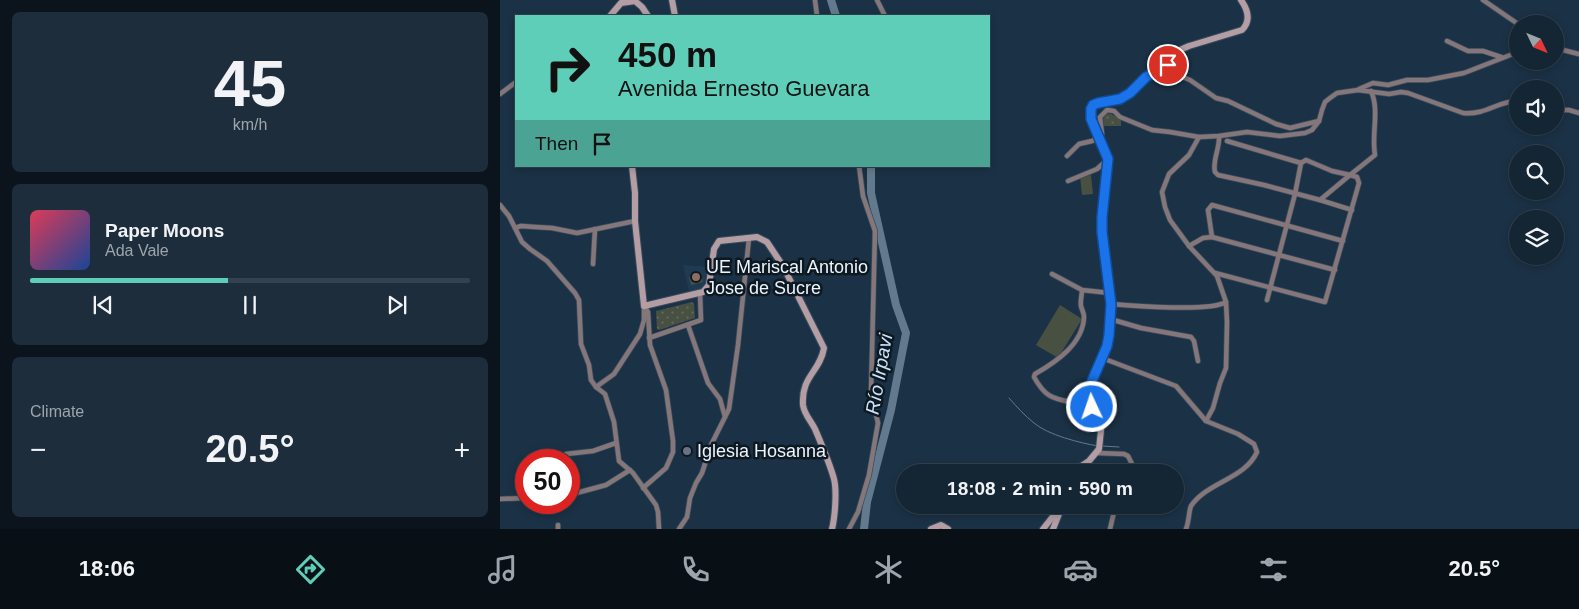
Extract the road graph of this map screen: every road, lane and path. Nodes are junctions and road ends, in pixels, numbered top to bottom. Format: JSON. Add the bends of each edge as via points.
{"nodes":[{"id":1,"x":672,"y":0,"type":"edge"},
{"id":2,"x":815,"y":0,"type":"edge"},
{"id":3,"x":877,"y":0,"type":"edge"},
{"id":4,"x":1241,"y":0,"type":"edge"},
{"id":5,"x":1483,"y":0,"type":"edge"},
{"id":6,"x":619,"y":2,"type":"edge"},
{"id":7,"x":611,"y":15,"type":"edge"},
{"id":8,"x":647,"y":15,"type":"edge"},
{"id":9,"x":675,"y":15,"type":"edge"},
{"id":10,"x":817,"y":15,"type":"edge"},
{"id":11,"x":885,"y":15,"type":"edge"},
{"id":12,"x":1509,"y":18,"type":"edge"},
{"id":13,"x":1447,"y":41,"type":"dead end"},
{"id":14,"x":1564,"y":50,"type":"edge"},
{"id":15,"x":1579,"y":54,"type":"edge"},
{"id":16,"x":1509,"y":55,"type":"edge"},
{"id":17,"x":1501,"y":57,"type":"junction"},
{"id":18,"x":1168,"y":65,"type":"junction"},
{"id":19,"x":515,"y":83,"type":"edge"},
{"id":20,"x":1358,"y":90,"type":"junction"},
{"id":21,"x":1371,"y":91,"type":"junction"},
{"id":22,"x":500,"y":94,"type":"edge"},
{"id":23,"x":1509,"y":101,"type":"edge"},
{"id":24,"x":1564,"y":110,"type":"edge"},
{"id":25,"x":1579,"y":113,"type":"edge"},
{"id":26,"x":1319,"y":121,"type":"junction"},
{"id":27,"x":1219,"y":136,"type":"junction"},
{"id":28,"x":1199,"y":137,"type":"junction"},
{"id":29,"x":1099,"y":138,"type":"junction"},
{"id":30,"x":1228,"y":142,"type":"dead end"},
{"id":31,"x":1067,"y":156,"type":"dead end"},
{"id":32,"x":1108,"y":159,"type":"junction"},
{"id":33,"x":1301,"y":163,"type":"junction"},
{"id":34,"x":632,"y":167,"type":"edge"},
{"id":35,"x":859,"y":167,"type":"edge"},
{"id":36,"x":1350,"y":175,"type":"junction"},
{"id":37,"x":1068,"y":181,"type":"dead end"},
{"id":38,"x":1295,"y":194,"type":"junction"},
{"id":39,"x":1320,"y":200,"type":"junction"},
{"id":40,"x":500,"y":205,"type":"edge"},
{"id":41,"x":1352,"y":210,"type":"junction"},
{"id":42,"x":635,"y":221,"type":"junction"},
{"id":43,"x":1287,"y":225,"type":"junction"},
{"id":44,"x":515,"y":228,"type":"junction"},
{"id":45,"x":595,"y":230,"type":"junction"},
{"id":46,"x":749,"y":238,"type":"junction"},
{"id":47,"x":1212,"y":238,"type":"junction"},
{"id":48,"x":1343,"y":241,"type":"junction"},
{"id":49,"x":1189,"y":246,"type":"junction"},
{"id":50,"x":1279,"y":256,"type":"junction"},
{"id":51,"x":593,"y":264,"type":"dead end"},
{"id":52,"x":1335,"y":270,"type":"junction"},
{"id":53,"x":1215,"y":273,"type":"junction"},
{"id":54,"x":1052,"y":274,"type":"dead end"},
{"id":55,"x":1270,"y":287,"type":"junction"},
{"id":56,"x":1082,"y":290,"type":"junction"},
{"id":57,"x":700,"y":293,"type":"junction"},
{"id":58,"x":1110,"y":293,"type":"junction"},
{"id":59,"x":1267,"y":300,"type":"dead end"},
{"id":60,"x":1226,"y":302,"type":"junction"},
{"id":61,"x":1111,"y":304,"type":"junction"},
{"id":62,"x":644,"y":306,"type":"junction"},
{"id":63,"x":1110,"y":320,"type":"junction"},
{"id":64,"x":688,"y":325,"type":"junction"},
{"id":65,"x":649,"y":338,"type":"junction"},
{"id":66,"x":1102,"y":358,"type":"junction"},
{"id":67,"x":1198,"y":361,"type":"dead end"},
{"id":68,"x":596,"y":387,"type":"junction"},
{"id":69,"x":1091,"y":404,"type":"junction"},
{"id":70,"x":725,"y":417,"type":"junction"},
{"id":71,"x":1206,"y":422,"type":"junction"},
{"id":72,"x":616,"y":443,"type":"junction"},
{"id":73,"x":1099,"y":448,"type":"junction"},
{"id":74,"x":580,"y":452,"type":"edge"},
{"id":75,"x":1081,"y":464,"type":"edge"},
{"id":76,"x":1132,"y":464,"type":"edge"},
{"id":77,"x":630,"y":470,"type":"junction"},
{"id":78,"x":642,"y":488,"type":"junction"},
{"id":79,"x":580,"y":492,"type":"edge"},
{"id":80,"x":515,"y":498,"type":"edge"},
{"id":81,"x":500,"y":499,"type":"edge"},
{"id":82,"x":1055,"y":514,"type":"edge"},
{"id":83,"x":1059,"y":514,"type":"edge"},
{"id":84,"x":1114,"y":514,"type":"edge"},
{"id":85,"x":659,"y":529,"type":"edge"},
{"id":86,"x":679,"y":529,"type":"edge"},
{"id":87,"x":832,"y":529,"type":"edge"},
{"id":88,"x":849,"y":529,"type":"edge"},
{"id":89,"x":931,"y":529,"type":"edge"},
{"id":90,"x":948,"y":529,"type":"edge"},
{"id":91,"x":1043,"y":529,"type":"edge"},
{"id":92,"x":1053,"y":529,"type":"edge"},
{"id":93,"x":1110,"y":529,"type":"edge"},
{"id":94,"x":1186,"y":529,"type":"edge"}],
"edges":[{"from":1,"to":9,"type":"street"},
{"from":2,"to":10,"type":"street"},
{"from":3,"to":11,"type":"street"},
{"from":4,"to":18,"type":"street","via":[[1248,16],[1244,28],[1182,49]]},
{"from":5,"to":12,"type":"street"},
{"from":6,"to":7,"type":"street"},
{"from":6,"to":8,"type":"street","via":[[635,1]]},
{"from":13,"to":17,"type":"street","via":[[1468,51],[1483,51]]},
{"from":14,"to":15,"type":"street"},
{"from":16,"to":17,"type":"street"},
{"from":17,"to":20,"type":"street","via":[[1464,73],[1388,85],[1372,83]]},
{"from":18,"to":26,"type":"street","via":[[1216,98],[1276,124],[1290,128]]},
{"from":18,"to":29,"type":"street","via":[[1152,72],[1120,99],[1093,105],[1091,119]]},
{"from":19,"to":22,"type":"street"},
{"from":20,"to":21,"type":"street"},
{"from":20,"to":26,"type":"street","via":[[1337,93],[1330,98],[1325,102]]},
{"from":21,"to":23,"type":"street","via":[[1408,93],[1472,114]]},
{"from":21,"to":36,"type":"street","via":[[1376,101],[1375,155]]},
{"from":24,"to":25,"type":"street"},
{"from":26,"to":27,"type":"street","via":[[1312,130],[1296,135],[1268,136],[1247,132]]},
{"from":27,"to":28,"type":"street"},
{"from":27,"to":38,"type":"street","via":[[1214,166],[1218,175]]},
{"from":28,"to":29,"type":"street","via":[[1152,130],[1110,110],[1100,117],[1102,134]]},
{"from":28,"to":49,"type":"street","via":[[1189,155],[1169,174],[1162,192],[1170,220]]},
{"from":29,"to":31,"type":"street","via":[[1079,144]]},
{"from":29,"to":32,"type":"street"},
{"from":30,"to":33,"type":"street"},
{"from":32,"to":37,"type":"street","via":[[1100,168]]},
{"from":32,"to":58,"type":"street","via":[[1102,217]]},
{"from":33,"to":36,"type":"street","via":[[1306,160]]},
{"from":33,"to":38,"type":"street"},
{"from":34,"to":42,"type":"street"},
{"from":35,"to":88,"type":"street","via":[[863,196],[875,231],[871,393],[878,423],[869,475],[858,512]]},
{"from":36,"to":39,"type":"street"},
{"from":36,"to":41,"type":"street","via":[[1357,177],[1359,183]]},
{"from":38,"to":39,"type":"street"},
{"from":38,"to":43,"type":"street"},
{"from":39,"to":41,"type":"street"},
{"from":40,"to":44,"type":"street"},
{"from":41,"to":48,"type":"street"},
{"from":42,"to":45,"type":"street"},
{"from":42,"to":62,"type":"street"},
{"from":43,"to":47,"type":"street","via":[[1212,205],[1208,210]]},
{"from":43,"to":48,"type":"street"},
{"from":43,"to":50,"type":"street"},
{"from":44,"to":45,"type":"street","via":[[552,228],[577,233]]},
{"from":44,"to":68,"type":"street","via":[[522,242],[547,261],[579,300],[581,344]]},
{"from":45,"to":51,"type":"street"},
{"from":46,"to":57,"type":"street","via":[[719,241],[714,249],[709,285]]},
{"from":46,"to":70,"type":"street","via":[[738,345],[729,409]]},
{"from":46,"to":87,"type":"street","via":[[757,237],[767,242],[783,266],[824,348],[805,385],[804,407],[835,480]]},
{"from":47,"to":49,"type":"street","via":[[1203,238]]},
{"from":47,"to":50,"type":"street"},
{"from":48,"to":52,"type":"street"},
{"from":49,"to":53,"type":"street"},
{"from":50,"to":52,"type":"street"},
{"from":50,"to":55,"type":"street"},
{"from":52,"to":55,"type":"street","via":[[1326,302]]},
{"from":53,"to":55,"type":"street"},
{"from":53,"to":60,"type":"street"},
{"from":54,"to":56,"type":"street"},
{"from":55,"to":59,"type":"street"},
{"from":56,"to":58,"type":"street"},
{"from":56,"to":69,"type":"street","via":[[1080,304],[1084,315],[1079,334],[1058,361],[1034,377],[1051,397]]},
{"from":57,"to":62,"type":"street"},
{"from":57,"to":64,"type":"street","via":[[701,320]]},
{"from":58,"to":61,"type":"street"},
{"from":60,"to":61,"type":"street","via":[[1202,307]]},
{"from":60,"to":71,"type":"street","via":[[1226,368]]},
{"from":61,"to":63,"type":"street"},
{"from":62,"to":65,"type":"street","via":[[648,312]]},
{"from":62,"to":68,"type":"street","via":[[640,334],[614,374]]},
{"from":63,"to":66,"type":"street"},
{"from":63,"to":67,"type":"street","via":[[1192,337]]},
{"from":64,"to":65,"type":"street"},
{"from":64,"to":70,"type":"street","via":[[708,383],[720,398]]},
{"from":65,"to":78,"type":"street","via":[[666,390],[673,452],[666,468]]},
{"from":66,"to":69,"type":"street","via":[[1089,392]]},
{"from":66,"to":71,"type":"street","via":[[1176,386]]},
{"from":68,"to":72,"type":"street","via":[[605,394],[614,422]]},
{"from":69,"to":73,"type":"street","via":[[1102,421]]},
{"from":70,"to":86,"type":"street","via":[[690,498],[687,517]]},
{"from":71,"to":94,"type":"street","via":[[1238,434],[1254,444],[1257,452],[1250,464],[1207,491],[1191,506]]},
{"from":72,"to":74,"type":"street"},
{"from":72,"to":77,"type":"street","via":[[619,461]]},
{"from":73,"to":75,"type":"street"},
{"from":73,"to":76,"type":"street","via":[[1128,456]]},
{"from":77,"to":78,"type":"street"},
{"from":77,"to":79,"type":"street","via":[[606,484]]},
{"from":78,"to":85,"type":"street","via":[[656,505]]},
{"from":80,"to":81,"type":"street"},
{"from":82,"to":91,"type":"street"},
{"from":83,"to":92,"type":"street"},
{"from":84,"to":93,"type":"street"},
{"from":89,"to":90,"type":"street","via":[[941,525]]}]}
